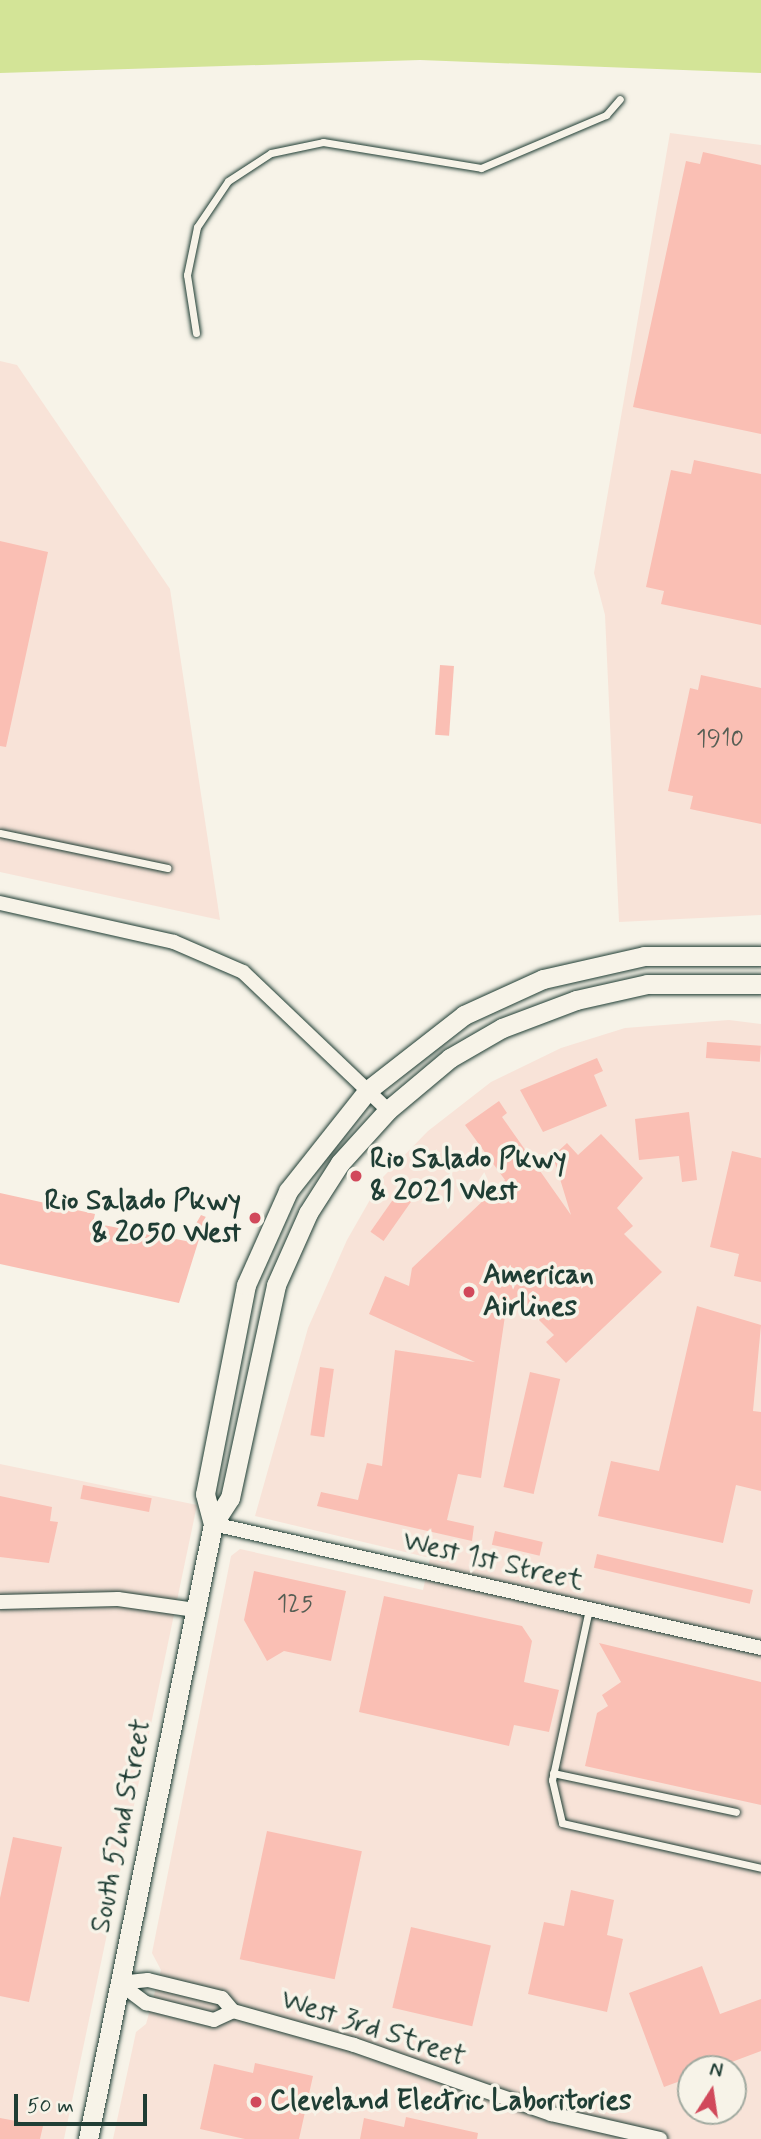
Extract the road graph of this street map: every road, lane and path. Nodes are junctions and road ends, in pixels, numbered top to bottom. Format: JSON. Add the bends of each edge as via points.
{"nodes":[{"id":1,"x":620,"y":99,"type":"dead end"},
{"id":2,"x":196,"y":333,"type":"dead end"},
{"id":3,"x":0,"y":833,"type":"edge"},
{"id":4,"x":167,"y":868,"type":"dead end"},
{"id":5,"x":0,"y":904,"type":"edge"},
{"id":6,"x":761,"y":956,"type":"edge"},
{"id":7,"x":761,"y":984,"type":"edge"},
{"id":8,"x":368,"y":1090,"type":"junction"},
{"id":9,"x":388,"y":1110,"type":"junction"},
{"id":10,"x":213,"y":1524,"type":"junction"},
{"id":11,"x":0,"y":1602,"type":"edge"},
{"id":12,"x":589,"y":1609,"type":"junction"},
{"id":13,"x":195,"y":1610,"type":"junction"},
{"id":14,"x":761,"y":1648,"type":"edge"},
{"id":15,"x":554,"y":1773,"type":"junction"},
{"id":16,"x":736,"y":1812,"type":"dead end"},
{"id":17,"x":761,"y":1868,"type":"edge"},
{"id":18,"x":119,"y":1983,"type":"junction"},
{"id":19,"x":233,"y":2011,"type":"junction"},
{"id":20,"x":89,"y":2139,"type":"edge"},
{"id":21,"x":660,"y":2139,"type":"edge"}],
"edges":[{"from":1,"to":2,"type":"lane","via":[[606,116],[481,167],[323,142],[271,153],[228,181],[197,228],[187,275]]},
{"from":3,"to":4,"type":"lane"},
{"from":5,"to":8,"type":"street","via":[[174,943],[243,972]]},
{"from":6,"to":8,"type":"main road","via":[[644,956],[543,979],[464,1015]]},
{"from":7,"to":9,"type":"main road","via":[[670,981],[552,1008],[450,1058]]},
{"from":8,"to":9,"type":"street"},
{"from":8,"to":10,"type":"main road","via":[[288,1191],[246,1285],[205,1494]]},
{"from":9,"to":10,"type":"main road","via":[[325,1184],[293,1243],[268,1313],[230,1498]]},
{"from":10,"to":12,"type":"street","name":"West 1st Street"},
{"from":10,"to":13,"type":"main road","name":"South 52nd Street"},
{"from":11,"to":13,"type":"street","via":[[118,1599]]},
{"from":12,"to":14,"type":"street","name":"West 1st Street"},
{"from":12,"to":15,"type":"lane"},
{"from":13,"to":18,"type":"main road","name":"South 52nd Street"},
{"from":15,"to":16,"type":"lane"},
{"from":15,"to":17,"type":"lane","via":[[562,1823]]},
{"from":18,"to":19,"type":"street","name":"West 3rd Street","via":[[148,1980],[195,1991],[222,1998]]},
{"from":18,"to":19,"type":"street","name":"West 3rd Street","via":[[146,2003],[214,2020]]},
{"from":18,"to":20,"type":"main road","name":"South 52nd Street"},
{"from":19,"to":21,"type":"street","name":"West 3rd Street","via":[[355,2045],[551,2114]]}]}
